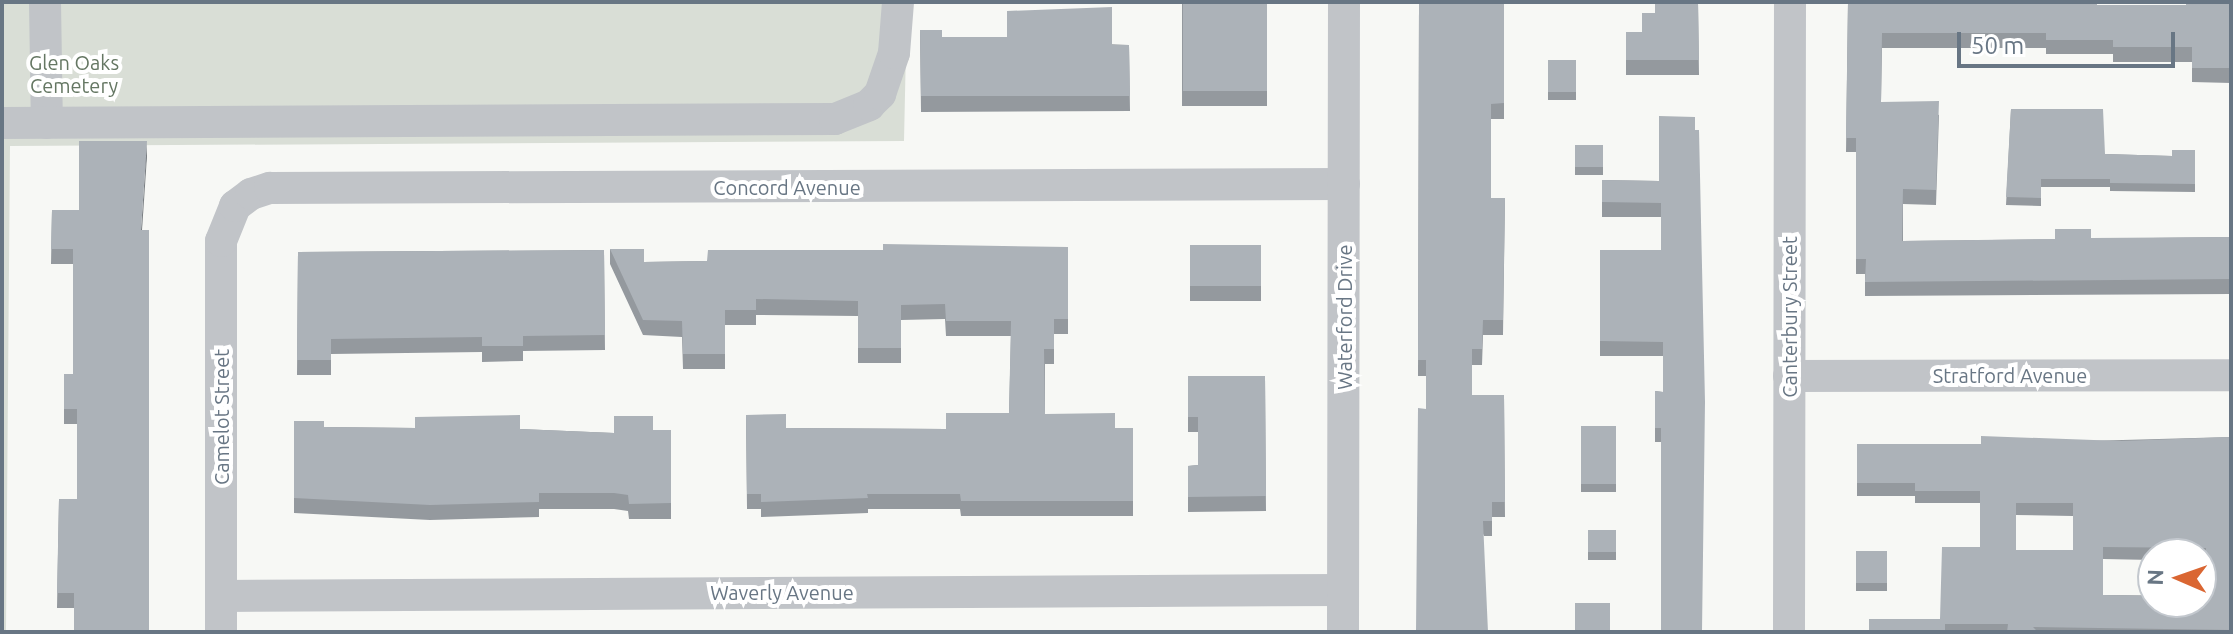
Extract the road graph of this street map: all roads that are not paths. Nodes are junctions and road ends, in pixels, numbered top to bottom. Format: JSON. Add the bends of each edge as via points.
{"nodes":[{"id":1,"x":45,"y":2,"type":"edge"},
{"id":2,"x":898,"y":2,"type":"edge"},
{"id":3,"x":1344,"y":2,"type":"edge"},
{"id":4,"x":1790,"y":2,"type":"edge"},
{"id":5,"x":2,"y":123,"type":"edge"},
{"id":6,"x":47,"y":123,"type":"junction"},
{"id":7,"x":1344,"y":184,"type":"junction"},
{"id":8,"x":235,"y":206,"type":"joint"},
{"id":9,"x":2231,"y":375,"type":"edge"},
{"id":10,"x":1789,"y":376,"type":"junction"},
{"id":11,"x":1343,"y":590,"type":"junction"},
{"id":12,"x":221,"y":596,"type":"junction"},
{"id":13,"x":221,"y":632,"type":"edge"},
{"id":14,"x":1343,"y":632,"type":"edge"},
{"id":15,"x":1789,"y":632,"type":"edge"}],
"edges":[{"from":1,"to":6,"type":"street"},
{"from":2,"to":6,"type":"street","via":[[894,53],[880,94],[869,105],[835,119]]},
{"from":3,"to":7,"type":"street","name":"Waterford Drive"},
{"from":4,"to":10,"type":"street","name":"Canterbury Street"},
{"from":5,"to":6,"type":"street"},
{"from":7,"to":8,"type":"street","name":"Concord Avenue","via":[[270,188]]},
{"from":7,"to":11,"type":"street","name":"Waterford Drive"},
{"from":8,"to":12,"type":"street","name":"Camelot Street","via":[[221,241]]},
{"from":9,"to":10,"type":"street","name":"Stratford Avenue"},
{"from":10,"to":15,"type":"street","name":"Canterbury Street"},
{"from":11,"to":12,"type":"street","name":"Waverly Avenue"},
{"from":11,"to":14,"type":"street","name":"Waterford Drive"},
{"from":12,"to":13,"type":"street","name":"Camelot Street"}]}
